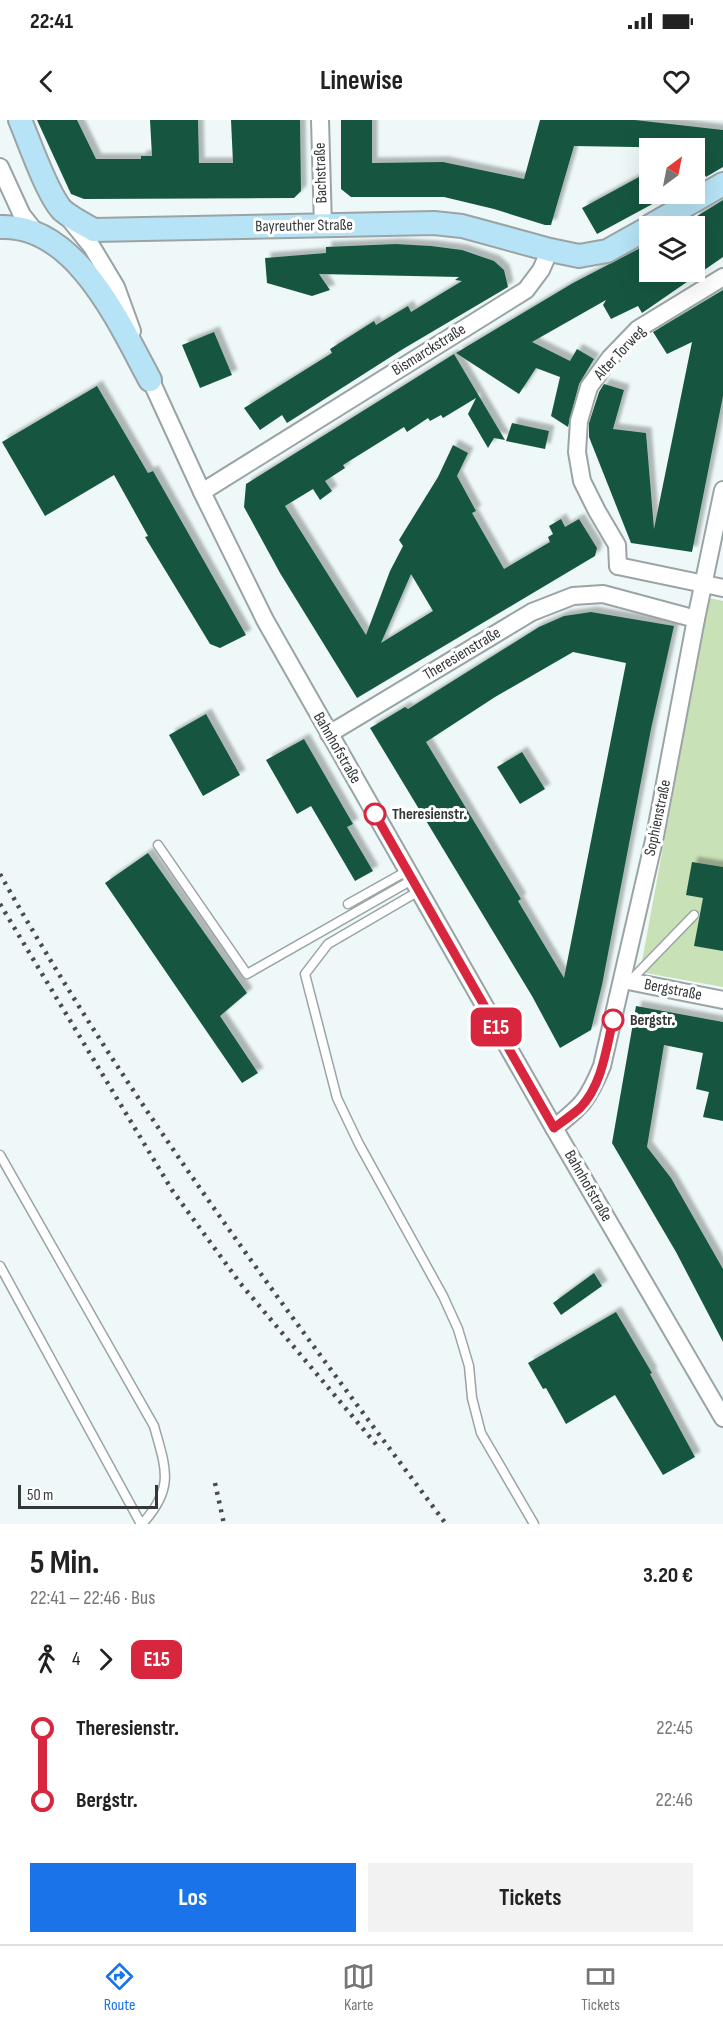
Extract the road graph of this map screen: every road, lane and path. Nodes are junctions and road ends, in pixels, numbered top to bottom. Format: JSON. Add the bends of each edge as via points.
{"nodes":[{"id":1,"x":20,"y":120,"type":"edge"},
{"id":2,"x":320,"y":120,"type":"edge"},
{"id":3,"x":0,"y":167,"type":"edge"},
{"id":4,"x":723,"y":184,"type":"edge"},
{"id":5,"x":61,"y":209,"type":"junction"},
{"id":6,"x":669,"y":216,"type":"edge"},
{"id":7,"x":323,"y":226,"type":"junction"},
{"id":8,"x":0,"y":227,"type":"edge"},
{"id":9,"x":639,"y":233,"type":"edge"},
{"id":10,"x":37,"y":234,"type":"junction"},
{"id":11,"x":550,"y":250,"type":"junction"},
{"id":12,"x":723,"y":277,"type":"edge"},
{"id":13,"x":150,"y":380,"type":"junction"},
{"id":14,"x":723,"y":489,"type":"edge"},
{"id":15,"x":202,"y":492,"type":"junction"},
{"id":16,"x":618,"y":566,"type":"junction"},
{"id":17,"x":704,"y":584,"type":"junction"},
{"id":18,"x":723,"y":588,"type":"edge"},
{"id":19,"x":603,"y":594,"type":"junction"},
{"id":20,"x":696,"y":620,"type":"junction"},
{"id":21,"x":329,"y":734,"type":"junction"},
{"id":22,"x":158,"y":845,"type":"dead end"},
{"id":23,"x":413,"y":881,"type":"junction"},
{"id":24,"x":348,"y":904,"type":"dead end"},
{"id":25,"x":694,"y":915,"type":"dead end"},
{"id":26,"x":626,"y":981,"type":"junction"},
{"id":27,"x":723,"y":1000,"type":"edge"},
{"id":28,"x":554,"y":1128,"type":"junction"},
{"id":29,"x":0,"y":1155,"type":"edge"},
{"id":30,"x":0,"y":1266,"type":"edge"},
{"id":31,"x":723,"y":1418,"type":"edge"},
{"id":32,"x":142,"y":1524,"type":"edge"},
{"id":33,"x":534,"y":1524,"type":"edge"}],
"edges":[{"from":1,"to":5,"type":"street"},
{"from":2,"to":7,"type":"street","name":"Bachstraße"},
{"from":3,"to":10,"type":"street","via":[[22,215]]},
{"from":4,"to":6,"type":"street"},
{"from":5,"to":7,"type":"street","name":"Bayreuther Straße","via":[[94,230]]},
{"from":5,"to":13,"type":"street","name":"Bahnhofstraße","via":[[92,247],[116,286]]},
{"from":7,"to":11,"type":"street","name":"Bayreuther Straße","via":[[462,226]]},
{"from":8,"to":10,"type":"street"},
{"from":9,"to":11,"type":"street","via":[[607,251],[579,256]]},
{"from":10,"to":13,"type":"street","name":"Bahnhofstraße","via":[[72,259],[103,294]]},
{"from":11,"to":15,"type":"street","name":"Bismarckstraße","via":[[526,290]]},
{"from":12,"to":16,"type":"street","name":"Alter Torweg","via":[[638,330],[589,387],[579,421],[577,452],[582,481],[617,545]]},
{"from":13,"to":15,"type":"street","name":"Bahnhofstraße"},
{"from":14,"to":17,"type":"street","name":"Sophienstraße"},
{"from":15,"to":21,"type":"street","name":"Bahnhofstraße","via":[[265,620]]},
{"from":16,"to":17,"type":"street"},
{"from":16,"to":19,"type":"street"},
{"from":17,"to":18,"type":"street"},
{"from":17,"to":20,"type":"street","name":"Sophienstraße"},
{"from":19,"to":20,"type":"street","name":"Theresienstraße"},
{"from":19,"to":21,"type":"street","name":"Theresienstraße","via":[[573,597],[532,612]]},
{"from":20,"to":26,"type":"street","name":"Sophienstraße"},
{"from":21,"to":23,"type":"street","name":"Bahnhofstraße"},
{"from":22,"to":23,"type":"lane","via":[[247,974]]},
{"from":23,"to":24,"type":"lane"},
{"from":23,"to":28,"type":"street","name":"Bahnhofstraße"},
{"from":23,"to":33,"type":"lane","via":[[328,944],[305,974],[337,1098],[443,1296],[458,1329],[481,1433]]},
{"from":25,"to":26,"type":"lane"},
{"from":26,"to":27,"type":"street","name":"Bergstraße"},
{"from":26,"to":28,"type":"street","name":"Sophienstraße","via":[[590,1094]]},
{"from":28,"to":31,"type":"street","name":"Bahnhofstraße"},
{"from":29,"to":32,"type":"lane","via":[[154,1426],[165,1465],[165,1485],[157,1507]]},
{"from":30,"to":32,"type":"lane"}]}
